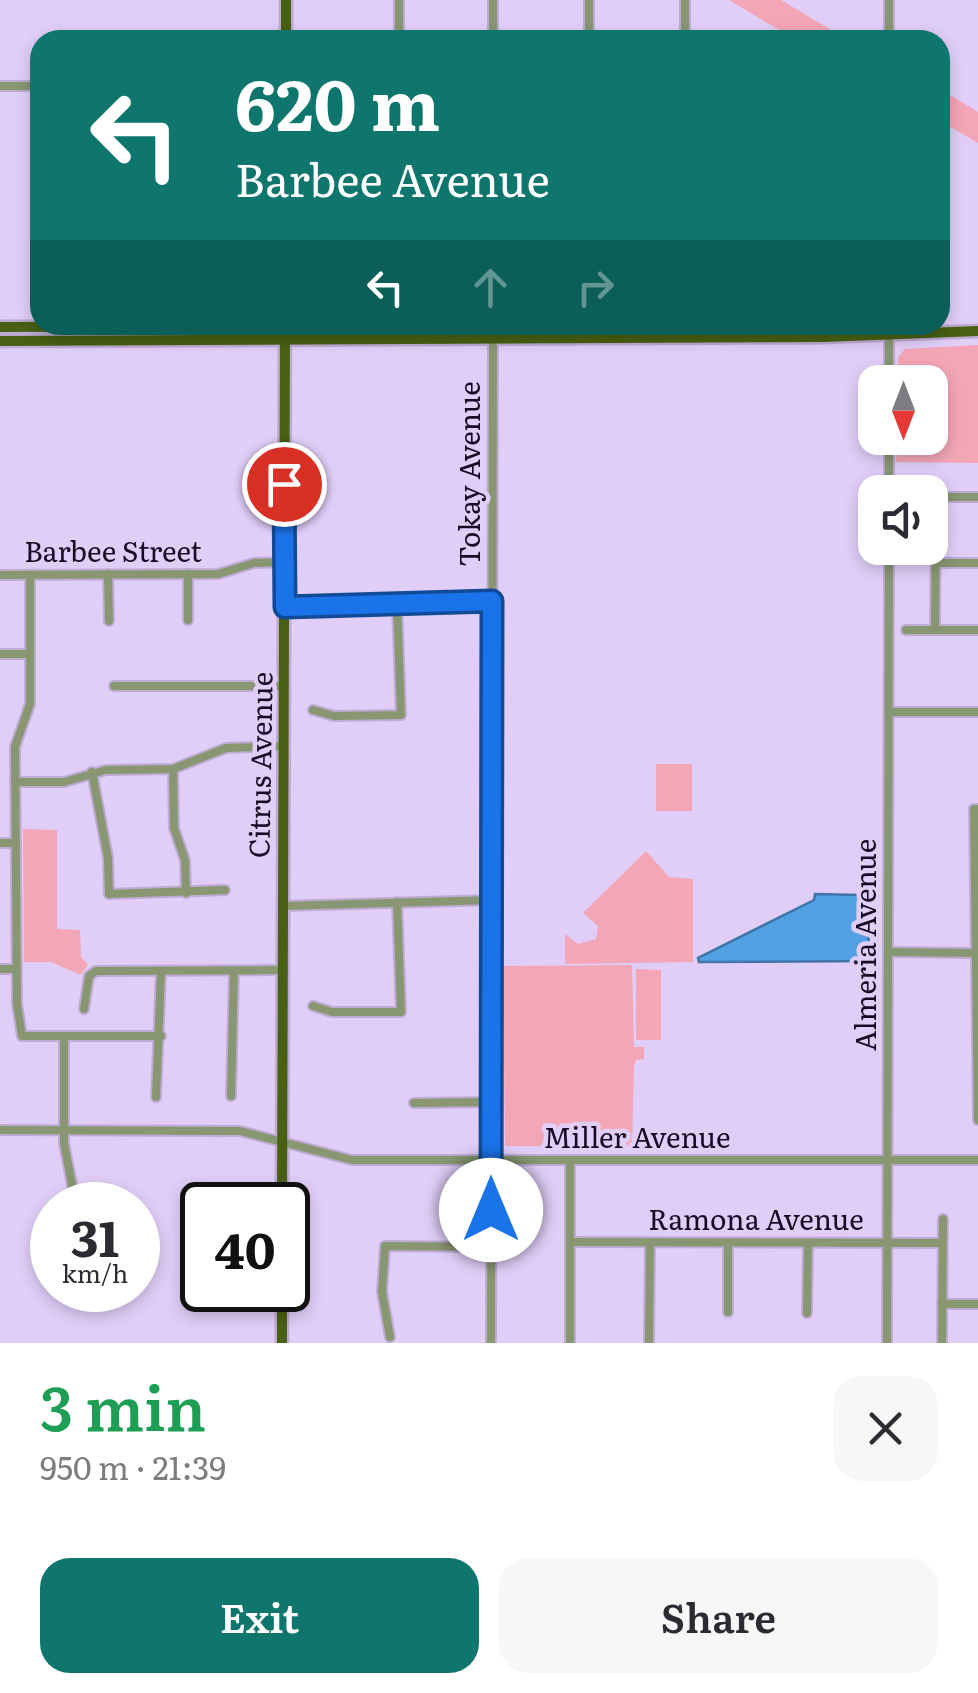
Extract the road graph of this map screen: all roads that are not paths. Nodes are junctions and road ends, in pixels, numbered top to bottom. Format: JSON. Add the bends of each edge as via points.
{"nodes":[{"id":1,"x":286,"y":0,"type":"edge"},
{"id":2,"x":399,"y":0,"type":"edge"},
{"id":3,"x":493,"y":0,"type":"edge"},
{"id":4,"x":589,"y":0,"type":"edge"},
{"id":5,"x":685,"y":0,"type":"edge"},
{"id":6,"x":889,"y":0,"type":"edge"},
{"id":7,"x":286,"y":30,"type":"edge"},
{"id":8,"x":399,"y":30,"type":"edge"},
{"id":9,"x":493,"y":30,"type":"edge"},
{"id":10,"x":589,"y":30,"type":"edge"},
{"id":11,"x":685,"y":30,"type":"edge"},
{"id":12,"x":890,"y":30,"type":"edge"},
{"id":13,"x":0,"y":86,"type":"edge"},
{"id":14,"x":30,"y":86,"type":"edge"},
{"id":15,"x":0,"y":327,"type":"edge"},
{"id":16,"x":30,"y":327,"type":"edge"},
{"id":17,"x":950,"y":329,"type":"edge"},
{"id":18,"x":978,"y":330,"type":"edge"},
{"id":19,"x":58,"y":335,"type":"edge"},
{"id":20,"x":178,"y":335,"type":"edge"},
{"id":21,"x":284,"y":335,"type":"edge"},
{"id":22,"x":415,"y":335,"type":"edge"},
{"id":23,"x":880,"y":335,"type":"edge"},
{"id":24,"x":886,"y":335,"type":"edge"},
{"id":25,"x":493,"y":338,"type":"junction"},
{"id":26,"x":0,"y":341,"type":"edge"},
{"id":27,"x":50,"y":341,"type":"junction"},
{"id":28,"x":888,"y":365,"type":"edge"},
{"id":29,"x":948,"y":497,"type":"edge"},
{"id":30,"x":978,"y":497,"type":"edge"},
{"id":31,"x":284,"y":562,"type":"junction"},
{"id":32,"x":948,"y":563,"type":"edge"},
{"id":33,"x":978,"y":563,"type":"edge"},
{"id":34,"x":889,"y":565,"type":"edge"},
{"id":35,"x":935,"y":565,"type":"edge"},
{"id":36,"x":30,"y":574,"type":"junction"},
{"id":37,"x":108,"y":574,"type":"junction"},
{"id":38,"x":188,"y":574,"type":"junction"},
{"id":39,"x":0,"y":575,"type":"edge"},
{"id":40,"x":492,"y":601,"type":"junction"},
{"id":41,"x":398,"y":604,"type":"junction"},
{"id":42,"x":285,"y":607,"type":"junction"},
{"id":43,"x":188,"y":620,"type":"dead end"},
{"id":44,"x":109,"y":621,"type":"dead end"},
{"id":45,"x":906,"y":630,"type":"dead end"},
{"id":46,"x":936,"y":630,"type":"junction"},
{"id":47,"x":978,"y":630,"type":"edge"},
{"id":48,"x":0,"y":654,"type":"edge"},
{"id":49,"x":30,"y":654,"type":"junction"},
{"id":50,"x":114,"y":686,"type":"dead end"},
{"id":51,"x":285,"y":686,"type":"junction"},
{"id":52,"x":313,"y":710,"type":"dead end"},
{"id":53,"x":889,"y":712,"type":"junction"},
{"id":54,"x":978,"y":712,"type":"edge"},
{"id":55,"x":284,"y":746,"type":"junction"},
{"id":56,"x":173,"y":769,"type":"junction"},
{"id":57,"x":92,"y":772,"type":"junction"},
{"id":58,"x":16,"y":782,"type":"junction"},
{"id":59,"x":976,"y":810,"type":"edge"},
{"id":60,"x":0,"y":843,"type":"edge"},
{"id":61,"x":16,"y":843,"type":"junction"},
{"id":62,"x":225,"y":890,"type":"dead end"},
{"id":63,"x":186,"y":893,"type":"junction"},
{"id":64,"x":976,"y":898,"type":"edge"},
{"id":65,"x":493,"y":900,"type":"junction"},
{"id":66,"x":397,"y":902,"type":"junction"},
{"id":67,"x":282,"y":906,"type":"junction"},
{"id":68,"x":888,"y":952,"type":"junction"},
{"id":69,"x":974,"y":952,"type":"junction"},
{"id":70,"x":0,"y":969,"type":"edge"},
{"id":71,"x":16,"y":969,"type":"junction"},
{"id":72,"x":234,"y":970,"type":"junction"},
{"id":73,"x":282,"y":970,"type":"junction"},
{"id":74,"x":161,"y":971,"type":"junction"},
{"id":75,"x":977,"y":988,"type":"edge"},
{"id":76,"x":313,"y":1006,"type":"dead end"},
{"id":77,"x":84,"y":1009,"type":"dead end"},
{"id":78,"x":64,"y":1036,"type":"junction"},
{"id":79,"x":161,"y":1036,"type":"junction"},
{"id":80,"x":231,"y":1096,"type":"dead end"},
{"id":81,"x":156,"y":1097,"type":"dead end"},
{"id":82,"x":492,"y":1102,"type":"junction"},
{"id":83,"x":414,"y":1103,"type":"dead end"},
{"id":84,"x":978,"y":1120,"type":"edge"},
{"id":85,"x":0,"y":1130,"type":"edge"},
{"id":86,"x":64,"y":1130,"type":"junction"},
{"id":87,"x":283,"y":1139,"type":"junction"},
{"id":88,"x":491,"y":1159,"type":"junction"},
{"id":89,"x":570,"y":1160,"type":"junction"},
{"id":90,"x":888,"y":1160,"type":"junction"},
{"id":91,"x":978,"y":1160,"type":"edge"},
{"id":92,"x":70,"y":1182,"type":"edge"},
{"id":93,"x":282,"y":1182,"type":"edge"},
{"id":94,"x":943,"y":1219,"type":"dead end"},
{"id":95,"x":570,"y":1242,"type":"junction"},
{"id":96,"x":650,"y":1243,"type":"junction"},
{"id":97,"x":728,"y":1243,"type":"junction"},
{"id":98,"x":808,"y":1243,"type":"junction"},
{"id":99,"x":888,"y":1243,"type":"junction"},
{"id":100,"x":942,"y":1244,"type":"junction"},
{"id":101,"x":491,"y":1247,"type":"junction"},
{"id":102,"x":942,"y":1304,"type":"junction"},
{"id":103,"x":978,"y":1304,"type":"edge"},
{"id":104,"x":282,"y":1312,"type":"edge"},
{"id":105,"x":728,"y":1312,"type":"dead end"},
{"id":106,"x":808,"y":1313,"type":"dead end"},
{"id":107,"x":390,"y":1336,"type":"dead end"},
{"id":108,"x":282,"y":1343,"type":"edge"},
{"id":109,"x":491,"y":1343,"type":"edge"},
{"id":110,"x":570,"y":1343,"type":"edge"},
{"id":111,"x":649,"y":1343,"type":"edge"},
{"id":112,"x":887,"y":1343,"type":"edge"},
{"id":113,"x":942,"y":1343,"type":"edge"}],
"edges":[{"from":1,"to":7,"type":"main road"},
{"from":2,"to":8,"type":"street"},
{"from":3,"to":9,"type":"street"},
{"from":4,"to":10,"type":"street"},
{"from":5,"to":11,"type":"street"},
{"from":6,"to":12,"type":"street"},
{"from":13,"to":14,"type":"street"},
{"from":15,"to":16,"type":"main road"},
{"from":17,"to":18,"type":"main road"},
{"from":19,"to":27,"type":"main road"},
{"from":20,"to":27,"type":"main road"},
{"from":21,"to":31,"type":"main road","name":"Citrus Avenue"},
{"from":22,"to":25,"type":"main road"},
{"from":23,"to":25,"type":"main road"},
{"from":24,"to":28,"type":"street"},
{"from":25,"to":40,"type":"street","name":"Tokay Avenue"},
{"from":26,"to":27,"type":"main road"},
{"from":29,"to":30,"type":"street"},
{"from":31,"to":38,"type":"street","name":"Barbee Street"},
{"from":31,"to":42,"type":"main road","name":"Citrus Avenue"},
{"from":32,"to":33,"type":"street"},
{"from":34,"to":53,"type":"street","name":"Almeria Avenue"},
{"from":35,"to":46,"type":"street"},
{"from":36,"to":37,"type":"street","name":"Barbee Street"},
{"from":36,"to":39,"type":"street","name":"Barbee Street"},
{"from":36,"to":49,"type":"street"},
{"from":37,"to":38,"type":"street","name":"Barbee Street"},
{"from":37,"to":44,"type":"street"},
{"from":38,"to":43,"type":"street"},
{"from":40,"to":41,"type":"street"},
{"from":40,"to":65,"type":"street","name":"Tokay Avenue"},
{"from":41,"to":42,"type":"street"},
{"from":41,"to":52,"type":"street","via":[[401,716]]},
{"from":42,"to":51,"type":"main road","name":"Citrus Avenue"},
{"from":45,"to":46,"type":"street"},
{"from":46,"to":47,"type":"street"},
{"from":48,"to":49,"type":"street"},
{"from":49,"to":58,"type":"street","via":[[30,704],[15,747]]},
{"from":50,"to":51,"type":"street"},
{"from":51,"to":55,"type":"main road","name":"Citrus Avenue"},
{"from":53,"to":54,"type":"street"},
{"from":53,"to":68,"type":"street","name":"Almeria Avenue"},
{"from":55,"to":56,"type":"street","via":[[226,748]]},
{"from":55,"to":67,"type":"main road","name":"Citrus Avenue"},
{"from":56,"to":57,"type":"street"},
{"from":56,"to":63,"type":"street","via":[[174,828],[185,860]]},
{"from":57,"to":58,"type":"street","via":[[64,782]]},
{"from":57,"to":63,"type":"street","via":[[109,894]]},
{"from":58,"to":61,"type":"street"},
{"from":59,"to":64,"type":"street"},
{"from":60,"to":61,"type":"street"},
{"from":61,"to":71,"type":"street"},
{"from":62,"to":63,"type":"street"},
{"from":64,"to":69,"type":"street"},
{"from":65,"to":66,"type":"street"},
{"from":65,"to":82,"type":"street","name":"Tokay Avenue"},
{"from":66,"to":67,"type":"street"},
{"from":66,"to":76,"type":"street","via":[[401,1012]]},
{"from":67,"to":73,"type":"main road","name":"Citrus Avenue"},
{"from":68,"to":69,"type":"street"},
{"from":68,"to":90,"type":"street","name":"Almeria Avenue"},
{"from":69,"to":75,"type":"street"},
{"from":70,"to":71,"type":"street"},
{"from":71,"to":78,"type":"street","via":[[22,1036]]},
{"from":72,"to":73,"type":"street"},
{"from":72,"to":74,"type":"street"},
{"from":72,"to":80,"type":"street"},
{"from":73,"to":87,"type":"main road","name":"Citrus Avenue"},
{"from":74,"to":77,"type":"street","via":[[96,971]]},
{"from":74,"to":79,"type":"street"},
{"from":75,"to":84,"type":"street"},
{"from":78,"to":79,"type":"street"},
{"from":78,"to":86,"type":"street"},
{"from":79,"to":81,"type":"street"},
{"from":82,"to":83,"type":"street"},
{"from":82,"to":88,"type":"street","name":"Tokay Avenue"},
{"from":85,"to":86,"type":"street","name":"Miller Avenue"},
{"from":86,"to":87,"type":"street","name":"Miller Avenue","via":[[240,1131]]},
{"from":86,"to":92,"type":"street"},
{"from":87,"to":88,"type":"street","name":"Miller Avenue","via":[[352,1160]]},
{"from":87,"to":93,"type":"main road","name":"Citrus Avenue"},
{"from":88,"to":89,"type":"street","name":"Miller Avenue"},
{"from":88,"to":101,"type":"street","name":"Tokay Avenue"},
{"from":89,"to":90,"type":"street","name":"Miller Avenue"},
{"from":89,"to":95,"type":"street"},
{"from":90,"to":91,"type":"street","name":"Miller Avenue"},
{"from":90,"to":99,"type":"street","name":"Almeria Avenue"},
{"from":94,"to":100,"type":"street"},
{"from":95,"to":96,"type":"street","name":"Ramona Avenue"},
{"from":95,"to":110,"type":"street"},
{"from":96,"to":97,"type":"street","name":"Ramona Avenue"},
{"from":96,"to":111,"type":"street"},
{"from":97,"to":98,"type":"street","name":"Ramona Avenue"},
{"from":97,"to":105,"type":"street"},
{"from":98,"to":99,"type":"street","name":"Ramona Avenue"},
{"from":98,"to":106,"type":"street"},
{"from":99,"to":100,"type":"street","name":"Ramona Avenue"},
{"from":99,"to":112,"type":"street","name":"Almeria Avenue"},
{"from":100,"to":102,"type":"street"},
{"from":101,"to":107,"type":"street","via":[[385,1246],[382,1292]]},
{"from":101,"to":109,"type":"street","name":"Tokay Avenue"},
{"from":102,"to":103,"type":"street"},
{"from":102,"to":113,"type":"street"},
{"from":104,"to":108,"type":"main road"}]}
